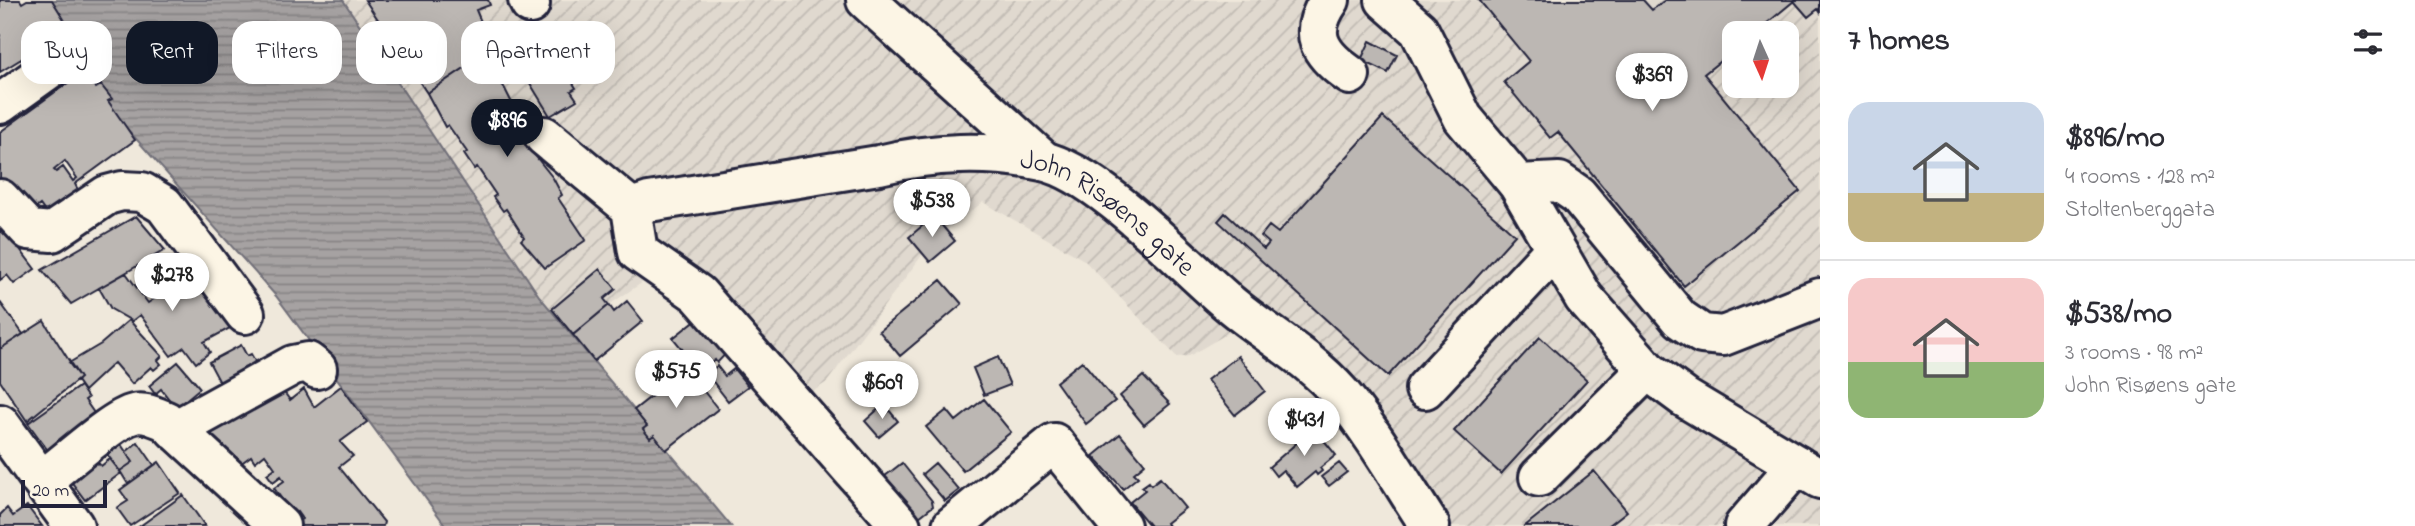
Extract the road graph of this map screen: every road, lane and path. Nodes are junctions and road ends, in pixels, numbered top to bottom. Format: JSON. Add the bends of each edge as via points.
{"nodes":[{"id":1,"x":866,"y":0,"type":"edge"},
{"id":2,"x":1330,"y":0,"type":"edge"},
{"id":3,"x":1385,"y":0,"type":"edge"},
{"id":4,"x":1350,"y":75,"type":"dead end"},
{"id":5,"x":28,"y":84,"type":"edge"},
{"id":6,"x":0,"y":104,"type":"edge"},
{"id":7,"x":544,"y":136,"type":"dead end"},
{"id":8,"x":1044,"y":161,"type":"junction"},
{"id":9,"x":1518,"y":184,"type":"junction"},
{"id":10,"x":0,"y":199,"type":"edge"},
{"id":11,"x":631,"y":208,"type":"junction"},
{"id":12,"x":1554,"y":250,"type":"junction"},
{"id":13,"x":1820,"y":298,"type":"edge"},
{"id":14,"x":244,"y":314,"type":"dead end"},
{"id":15,"x":317,"y":369,"type":"dead end"},
{"id":16,"x":1647,"y":370,"type":"junction"},
{"id":17,"x":1426,"y":389,"type":"dead end"},
{"id":18,"x":0,"y":424,"type":"edge"},
{"id":19,"x":175,"y":430,"type":"junction"},
{"id":20,"x":1808,"y":472,"type":"edge"},
{"id":21,"x":1539,"y":477,"type":"dead end"},
{"id":22,"x":41,"y":481,"type":"junction"},
{"id":23,"x":74,"y":526,"type":"edge"},
{"id":24,"x":280,"y":526,"type":"edge"},
{"id":25,"x":901,"y":526,"type":"edge"},
{"id":26,"x":952,"y":526,"type":"edge"},
{"id":27,"x":1121,"y":526,"type":"edge"},
{"id":28,"x":1430,"y":526,"type":"edge"},
{"id":29,"x":1744,"y":526,"type":"edge"}],
"edges":[{"from":1,"to":8,"type":"street"},
{"from":2,"to":4,"type":"street","via":[[1318,19],[1319,43],[1328,59]]},
{"from":3,"to":9,"type":"street","via":[[1419,30],[1463,118]]},
{"from":5,"to":6,"type":"street"},
{"from":7,"to":11,"type":"street"},
{"from":8,"to":11,"type":"street","name":"John Risøens gate","via":[[970,153],[912,157]]},
{"from":8,"to":28,"type":"street","name":"John Risøens gate","via":[[1096,186],[1233,306],[1294,348],[1340,394]]},
{"from":9,"to":12,"type":"street"},
{"from":9,"to":13,"type":"street","via":[[1559,182],[1578,195],[1681,319],[1702,334],[1723,335]]},
{"from":10,"to":14,"type":"street","via":[[29,230],[52,232],[107,195],[142,192],[164,205]]},
{"from":11,"to":25,"type":"street","via":[[638,252],[698,294]]},
{"from":12,"to":16,"type":"street","via":[[1584,298]]},
{"from":12,"to":17,"type":"street"},
{"from":15,"to":19,"type":"street","via":[[308,362],[293,365]]},
{"from":16,"to":20,"type":"street"},
{"from":16,"to":21,"type":"street"},
{"from":18,"to":22,"type":"street"},
{"from":19,"to":22,"type":"street","via":[[156,416],[133,414]]},
{"from":19,"to":24,"type":"street"},
{"from":20,"to":29,"type":"street"},
{"from":22,"to":23,"type":"street"},
{"from":26,"to":27,"type":"street","via":[[1054,443]]}]}
